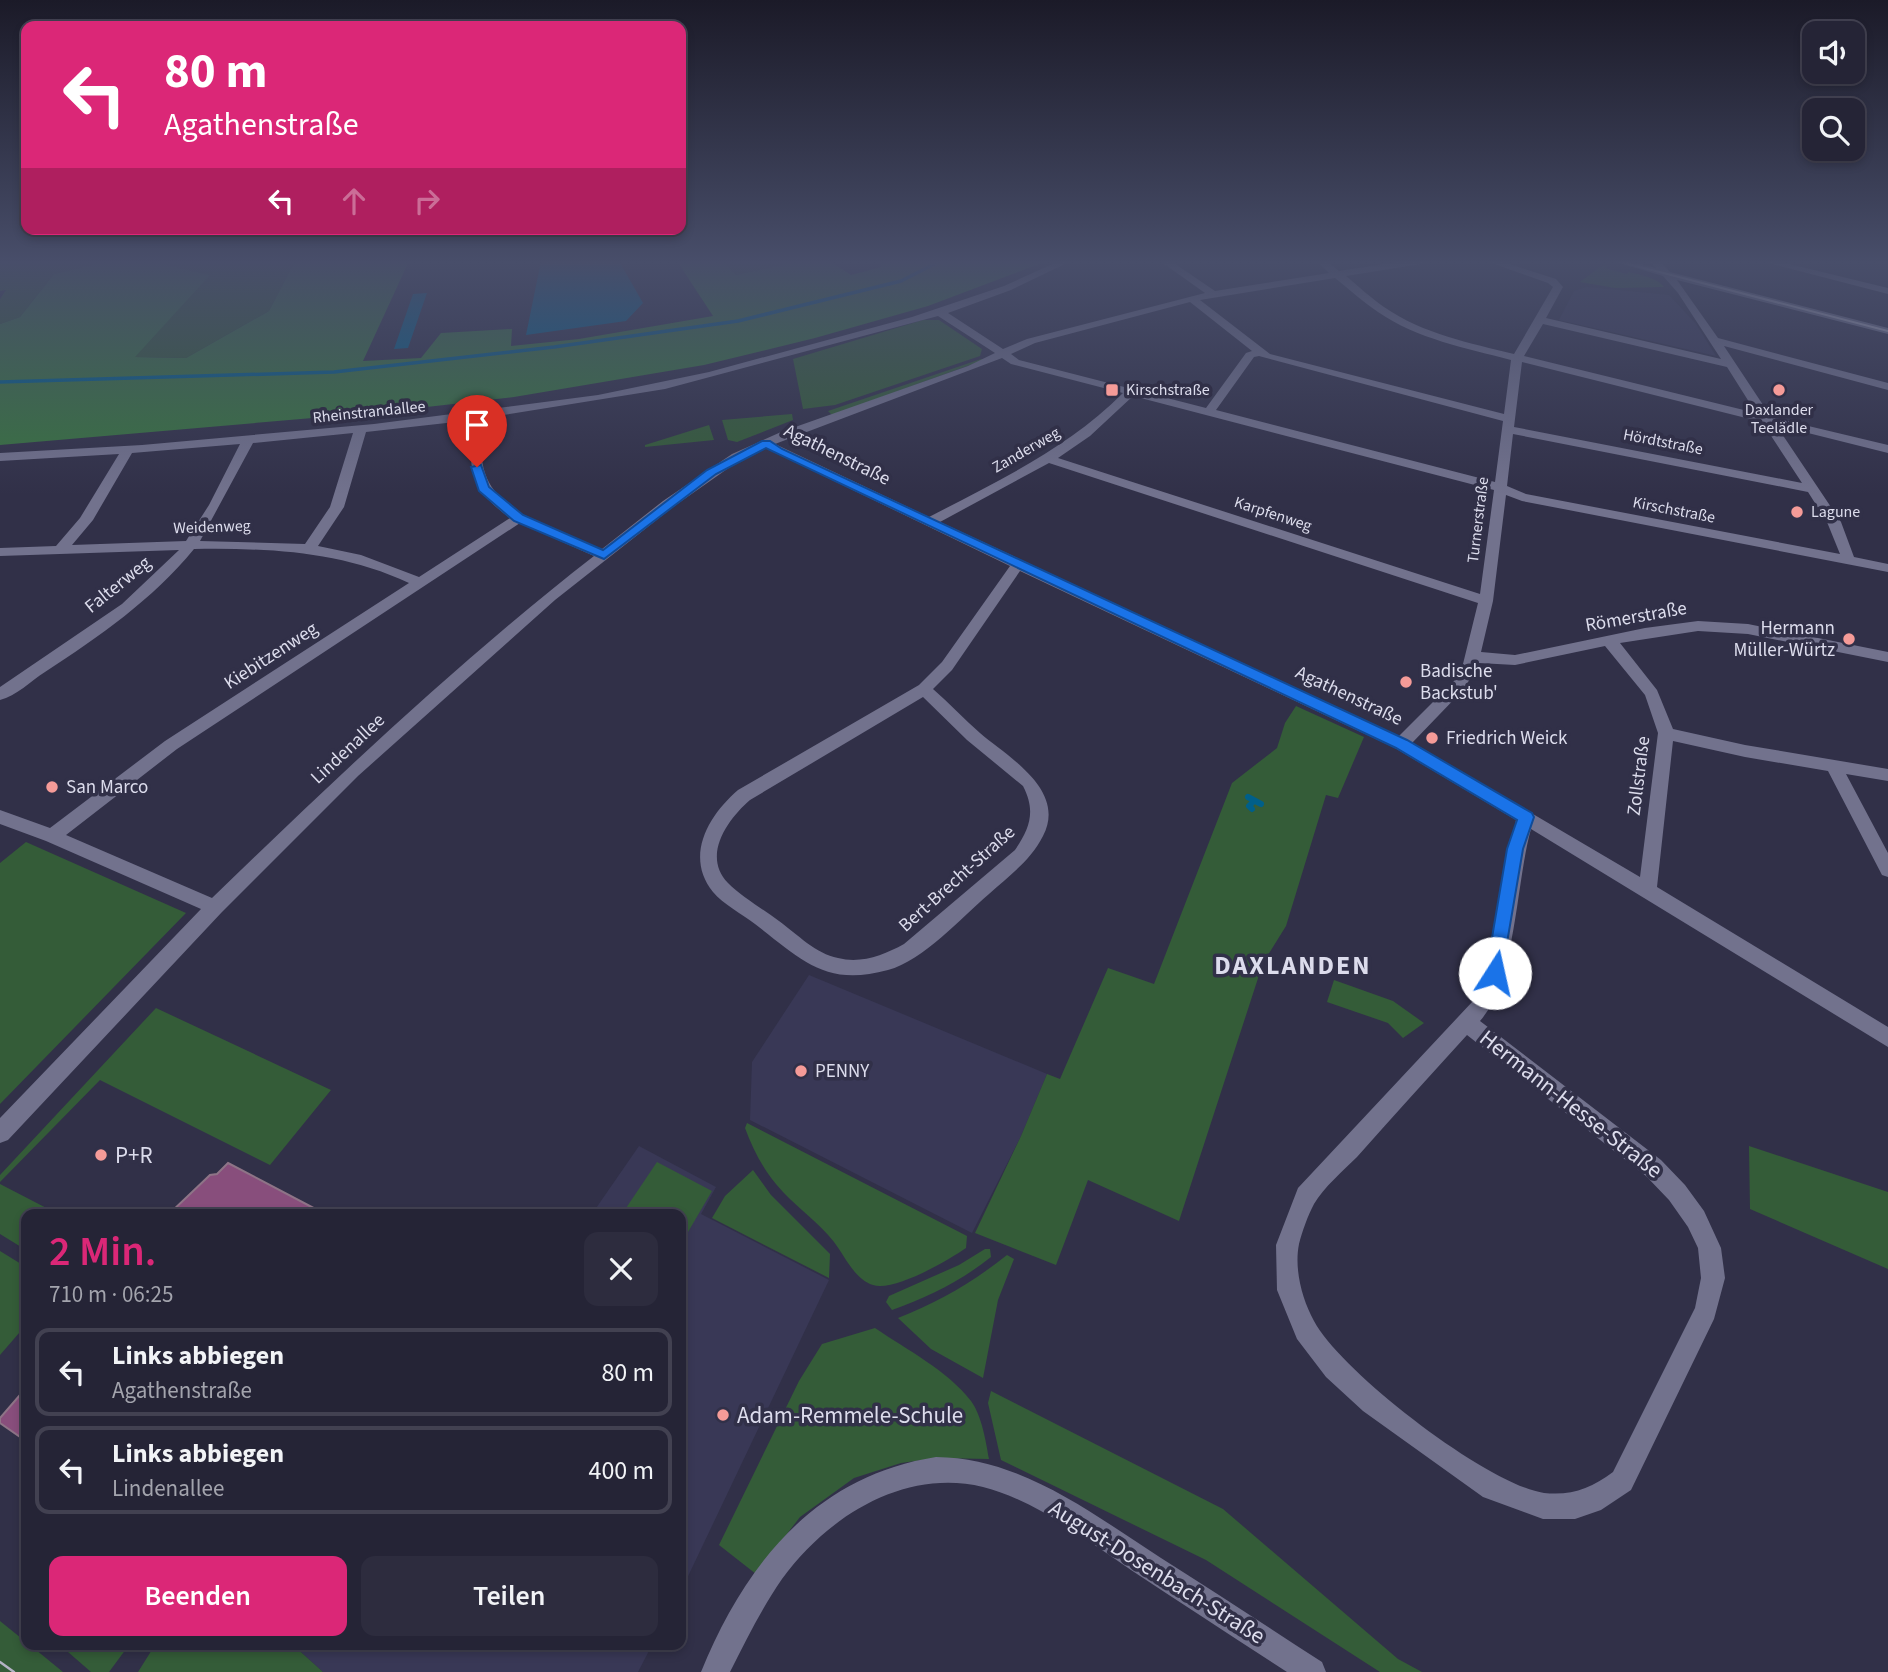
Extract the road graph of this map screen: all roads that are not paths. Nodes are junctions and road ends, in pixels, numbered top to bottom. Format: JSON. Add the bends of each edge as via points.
{"nodes":[{"id":1,"x":843,"y":339,"type":"edge"},
{"id":2,"x":978,"y":339,"type":"edge"},
{"id":3,"x":1039,"y":339,"type":"edge"},
{"id":4,"x":1243,"y":339,"type":"edge"},
{"id":5,"x":1444,"y":339,"type":"edge"},
{"id":6,"x":1529,"y":339,"type":"edge"},
{"id":7,"x":1621,"y":339,"type":"edge"},
{"id":8,"x":1714,"y":340,"type":"joint"},
{"id":9,"x":1259,"y":352,"type":"junction"},
{"id":10,"x":1000,"y":354,"type":"junction"},
{"id":11,"x":1517,"y":359,"type":"junction"},
{"id":12,"x":1731,"y":365,"type":"junction"},
{"id":13,"x":1888,"y":387,"type":"edge"},
{"id":14,"x":1130,"y":393,"type":"junction"},
{"id":15,"x":1209,"y":412,"type":"junction"},
{"id":16,"x":479,"y":417,"type":"junction"},
{"id":17,"x":1768,"y":420,"type":"junction"},
{"id":18,"x":1508,"y":424,"type":"junction"},
{"id":19,"x":359,"y":429,"type":"junction"},
{"id":20,"x":248,"y":440,"type":"junction"},
{"id":21,"x":766,"y":443,"type":"junction"},
{"id":22,"x":1888,"y":449,"type":"edge"},
{"id":23,"x":127,"y":450,"type":"junction"},
{"id":24,"x":0,"y":457,"type":"edge"},
{"id":25,"x":1049,"y":459,"type":"junction"},
{"id":26,"x":1499,"y":487,"type":"junction"},
{"id":27,"x":1812,"y":489,"type":"junction"},
{"id":28,"x":519,"y":518,"type":"junction"},
{"id":29,"x":929,"y":522,"type":"junction"},
{"id":30,"x":190,"y":545,"type":"junction"},
{"id":31,"x":310,"y":547,"type":"junction"},
{"id":32,"x":61,"y":549,"type":"junction"},
{"id":33,"x":0,"y":552,"type":"edge"},
{"id":34,"x":604,"y":555,"type":"junction"},
{"id":35,"x":1849,"y":561,"type":"junction"},
{"id":36,"x":1018,"y":564,"type":"junction"},
{"id":37,"x":1888,"y":568,"type":"edge"},
{"id":38,"x":418,"y":582,"type":"junction"},
{"id":39,"x":1486,"y":601,"type":"junction"},
{"id":40,"x":1608,"y":640,"type":"junction"},
{"id":41,"x":1473,"y":657,"type":"junction"},
{"id":42,"x":1888,"y":657,"type":"edge"},
{"id":43,"x":924,"y":689,"type":"junction"},
{"id":44,"x":0,"y":695,"type":"edge"},
{"id":45,"x":1666,"y":733,"type":"junction"},
{"id":46,"x":1401,"y":744,"type":"junction"},
{"id":47,"x":1833,"y":767,"type":"junction"},
{"id":48,"x":1888,"y":775,"type":"edge"},
{"id":49,"x":0,"y":817,"type":"edge"},
{"id":50,"x":1526,"y":817,"type":"junction"},
{"id":51,"x":52,"y":836,"type":"junction"},
{"id":52,"x":1888,"y":870,"type":"edge"},
{"id":53,"x":1647,"y":892,"type":"junction"},
{"id":54,"x":215,"y":907,"type":"junction"},
{"id":55,"x":1467,"y":1023,"type":"junction"},
{"id":56,"x":1888,"y":1038,"type":"edge"},
{"id":57,"x":0,"y":1133,"type":"edge"},
{"id":58,"x":715,"y":1672,"type":"edge"},
{"id":59,"x":1312,"y":1672,"type":"edge"}],
"edges":[{"from":1,"to":16,"type":"street","name":"Rheinstrandallee","via":[[645,389]]},
{"from":2,"to":10,"type":"street","name":"Kirschstraße"},
{"from":3,"to":10,"type":"street","name":"Lindenallee"},
{"from":4,"to":9,"type":"street","name":"Hördtstraße"},
{"from":5,"to":11,"type":"street"},
{"from":6,"to":11,"type":"street","name":"Turnerstraße"},
{"from":7,"to":12,"type":"street"},
{"from":8,"to":12,"type":"street"},
{"from":8,"to":13,"type":"street"},
{"from":9,"to":15,"type":"street","via":[[1250,355]]},
{"from":9,"to":18,"type":"street","name":"Hördtstraße"},
{"from":10,"to":14,"type":"street","name":"Kirschstraße"},
{"from":10,"to":21,"type":"street","name":"Lindenallee"},
{"from":11,"to":17,"type":"street"},
{"from":11,"to":18,"type":"street","name":"Turnerstraße"},
{"from":12,"to":17,"type":"street"},
{"from":14,"to":15,"type":"street","name":"Kirschstraße"},
{"from":14,"to":25,"type":"street","name":"Zanderweg","via":[[1105,420]]},
{"from":15,"to":26,"type":"street","name":"Kirschstraße"},
{"from":16,"to":19,"type":"street","name":"Rheinstrandallee"},
{"from":16,"to":28,"type":"street","via":[[476,446],[483,489]]},
{"from":17,"to":22,"type":"street"},
{"from":17,"to":27,"type":"street"},
{"from":18,"to":26,"type":"street","name":"Turnerstraße"},
{"from":18,"to":27,"type":"street","name":"Hördtstraße"},
{"from":19,"to":20,"type":"street","name":"Rheinstrandallee"},
{"from":19,"to":31,"type":"street","via":[[343,497]]},
{"from":20,"to":23,"type":"street","name":"Rheinstrandallee"},
{"from":20,"to":30,"type":"street","name":"Falterweg"},
{"from":21,"to":29,"type":"street","name":"Agathenstraße"},
{"from":21,"to":34,"type":"street","name":"Lindenallee","via":[[712,472]]},
{"from":23,"to":24,"type":"street","name":"Rheinstrandallee"},
{"from":23,"to":32,"type":"street","via":[[86,520]]},
{"from":25,"to":29,"type":"street","name":"Zanderweg"},
{"from":25,"to":39,"type":"street","name":"Karpfenweg"},
{"from":26,"to":35,"type":"street","name":"Kirschstraße","via":[[1522,497]]},
{"from":26,"to":39,"type":"street","name":"Turnerstraße"},
{"from":27,"to":35,"type":"street","via":[[1839,532]]},
{"from":28,"to":34,"type":"street"},
{"from":28,"to":38,"type":"street","name":"Kiebitzenweg"},
{"from":29,"to":36,"type":"street","name":"Agathenstraße"},
{"from":30,"to":31,"type":"street","name":"Weidenweg","via":[[248,542]]},
{"from":30,"to":32,"type":"street","name":"Weidenweg"},
{"from":30,"to":44,"type":"street","name":"Falterweg","via":[[125,608]]},
{"from":31,"to":38,"type":"street","name":"Weidenweg","via":[[361,557]]},
{"from":32,"to":33,"type":"street","name":"Weidenweg"},
{"from":34,"to":54,"type":"street","name":"Lindenallee","via":[[524,619],[352,772]]},
{"from":35,"to":37,"type":"street","name":"Kirschstraße"},
{"from":36,"to":43,"type":"street","name":"Bert-Brecht-Straße","via":[[947,666]]},
{"from":36,"to":46,"type":"street","name":"Agathenstraße"},
{"from":38,"to":51,"type":"street","name":"Kiebitzenweg","via":[[171,745]]},
{"from":39,"to":41,"type":"street","name":"Turnerstraße"},
{"from":40,"to":41,"type":"street","name":"Römerstraße","via":[[1515,660]]},
{"from":40,"to":42,"type":"street","name":"Römerstraße","via":[[1682,627],[1731,627]]},
{"from":40,"to":45,"type":"street","name":"Zollstraße","via":[[1647,685]]},
{"from":41,"to":46,"type":"street","name":"Turnerstraße","via":[[1459,685]]},
{"from":43,"to":43,"type":"street","name":"Bert-Brecht-Straße","via":[[744,796],[721,817],[714,831],[708,860],[720,887],[807,953],[832,966],[876,965],[911,950],[1021,855],[1036,833],[1038,807],[1029,782]]},
{"from":45,"to":47,"type":"street"},
{"from":45,"to":53,"type":"street","name":"Zollstraße"},
{"from":46,"to":50,"type":"street","name":"Agathenstraße"},
{"from":47,"to":48,"type":"street"},
{"from":47,"to":52,"type":"street"},
{"from":49,"to":51,"type":"street"},
{"from":50,"to":53,"type":"street","name":"Agathenstraße"},
{"from":50,"to":55,"type":"street","name":"Hermann-Hesse-Straße","via":[[1515,849],[1495,973]]},
{"from":51,"to":54,"type":"street"},
{"from":53,"to":56,"type":"street","name":"Agathenstraße"},
{"from":54,"to":57,"type":"street","name":"Lindenallee"},
{"from":55,"to":55,"type":"street","name":"Hermann-Hesse-Straße","via":[[1306,1196],[1287,1239],[1290,1296],[1306,1332],[1340,1375],[1492,1488],[1546,1507],[1587,1503],[1608,1494],[1622,1481],[1706,1311],[1713,1283],[1709,1250],[1688,1205],[1659,1171]]},
{"from":58,"to":59,"type":"street","name":"August-Dosenbach-Straße","via":[[770,1572],[814,1526],[867,1489],[913,1473],[959,1469],[994,1478],[1061,1508]]}]}
